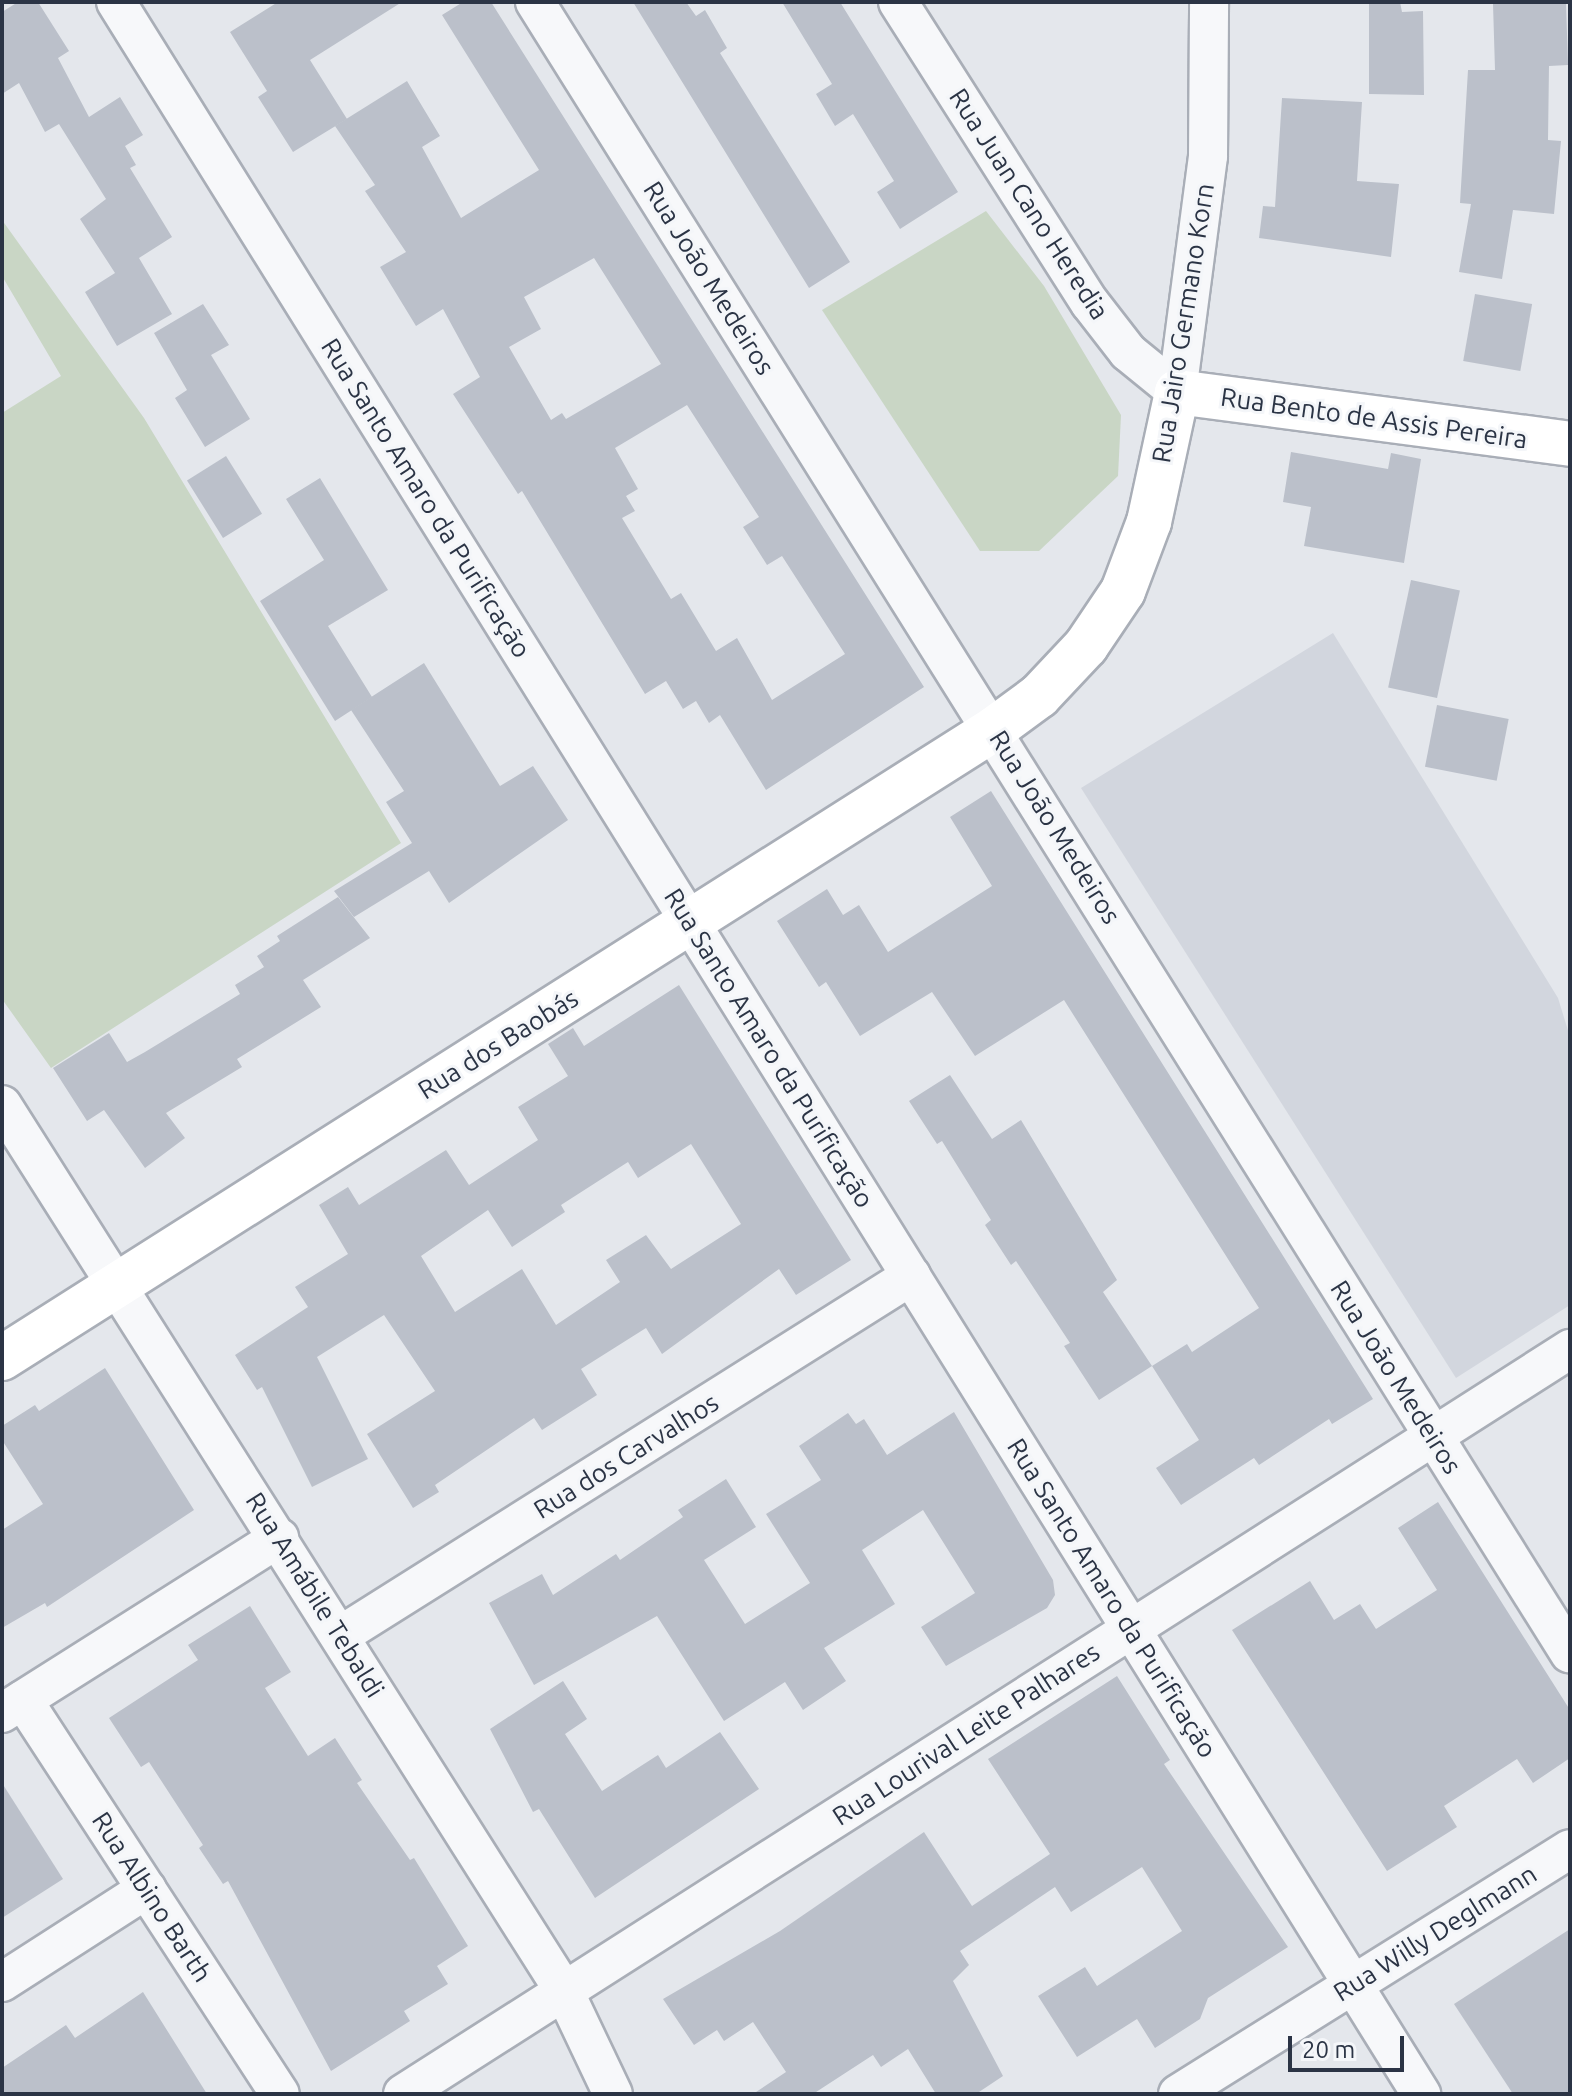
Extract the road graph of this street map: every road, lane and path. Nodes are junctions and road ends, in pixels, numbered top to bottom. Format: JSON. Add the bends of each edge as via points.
{"nodes":[{"id":1,"x":116,"y":2,"type":"edge"},
{"id":2,"x":535,"y":2,"type":"edge"},
{"id":3,"x":898,"y":2,"type":"edge"},
{"id":4,"x":1209,"y":2,"type":"edge"},
{"id":5,"x":1177,"y":392,"type":"junction"},
{"id":6,"x":1570,"y":444,"type":"edge"},
{"id":7,"x":994,"y":729,"type":"junction"},
{"id":8,"x":690,"y":922,"type":"junction"},
{"id":9,"x":2,"y":1105,"type":"edge"},
{"id":10,"x":911,"y":1276,"type":"junction"},
{"id":11,"x":118,"y":1285,"type":"junction"},
{"id":12,"x":1570,"y":1349,"type":"edge"},
{"id":13,"x":2,"y":1358,"type":"edge"},
{"id":14,"x":1433,"y":1437,"type":"junction"},
{"id":15,"x":279,"y":1538,"type":"junction"},
{"id":16,"x":1131,"y":1629,"type":"junction"},
{"id":17,"x":341,"y":1635,"type":"junction"},
{"id":18,"x":1570,"y":1654,"type":"edge"},
{"id":19,"x":13,"y":1706,"type":"edge"},
{"id":20,"x":1570,"y":1849,"type":"edge"},
{"id":21,"x":147,"y":1889,"type":"junction"},
{"id":22,"x":2,"y":1982,"type":"edge"},
{"id":23,"x":1353,"y":1985,"type":"junction"},
{"id":24,"x":564,"y":1991,"type":"junction"},
{"id":25,"x":280,"y":2094,"type":"edge"},
{"id":26,"x":403,"y":2094,"type":"edge"},
{"id":27,"x":613,"y":2094,"type":"edge"},
{"id":28,"x":1178,"y":2094,"type":"edge"},
{"id":29,"x":1421,"y":2094,"type":"edge"}],
"edges":[{"from":1,"to":8,"type":"street","name":"Rua Santo Amaro da Purificação"},
{"from":2,"to":7,"type":"street","name":"Rua João Medeiros"},
{"from":3,"to":5,"type":"street","name":"Rua Juan Cano Heredia","via":[[1090,303],[1128,352]]},
{"from":4,"to":5,"type":"street","name":"Rua Jairo Germano Korn","via":[[1208,156]]},
{"from":5,"to":6,"type":"street","name":"Rua Bento de Assis Pereira"},
{"from":5,"to":7,"type":"street","name":"Rua Jairo Germano Korn","via":[[1149,522],[1123,591],[1039,696]]},
{"from":7,"to":8,"type":"street","name":"Rua dos Baobás"},
{"from":7,"to":14,"type":"street","name":"Rua João Medeiros"},
{"from":8,"to":10,"type":"street","name":"Rua Santo Amaro da Purificação"},
{"from":8,"to":11,"type":"street","name":"Rua dos Baobás"},
{"from":9,"to":11,"type":"street","name":"Rua Amábile Tebaldi"},
{"from":10,"to":16,"type":"street","name":"Rua Santo Amaro da Purificação"},
{"from":10,"to":17,"type":"street","name":"Rua dos Carvalhos"},
{"from":11,"to":13,"type":"street","name":"Rua dos Baobás"},
{"from":11,"to":15,"type":"street","name":"Rua Amábile Tebaldi"},
{"from":12,"to":14,"type":"street","name":"Rua Lourival Leite Palhares"},
{"from":14,"to":16,"type":"street","name":"Rua Lourival Leite Palhares"},
{"from":14,"to":18,"type":"street","name":"Rua João Medeiros"},
{"from":15,"to":17,"type":"street","name":"Rua Amábile Tebaldi"},
{"from":15,"to":19,"type":"street"},
{"from":16,"to":23,"type":"street","name":"Rua Santo Amaro da Purificação"},
{"from":16,"to":24,"type":"street","name":"Rua Lourival Leite Palhares"},
{"from":17,"to":24,"type":"street","name":"Rua Amábile Tebaldi"},
{"from":19,"to":21,"type":"street","name":"Rua Albino Barth"},
{"from":20,"to":23,"type":"street","name":"Rua Willy Deglmann"},
{"from":21,"to":22,"type":"street"},
{"from":21,"to":25,"type":"street","name":"Rua Albino Barth"},
{"from":23,"to":28,"type":"street","name":"Rua Willy Deglmann"},
{"from":23,"to":29,"type":"street","name":"Rua Santo Amaro da Purificação"},
{"from":24,"to":26,"type":"street","name":"Rua Lourival Leite Palhares"},
{"from":24,"to":27,"type":"street","name":"Rua Amábile Tebaldi"}]}
